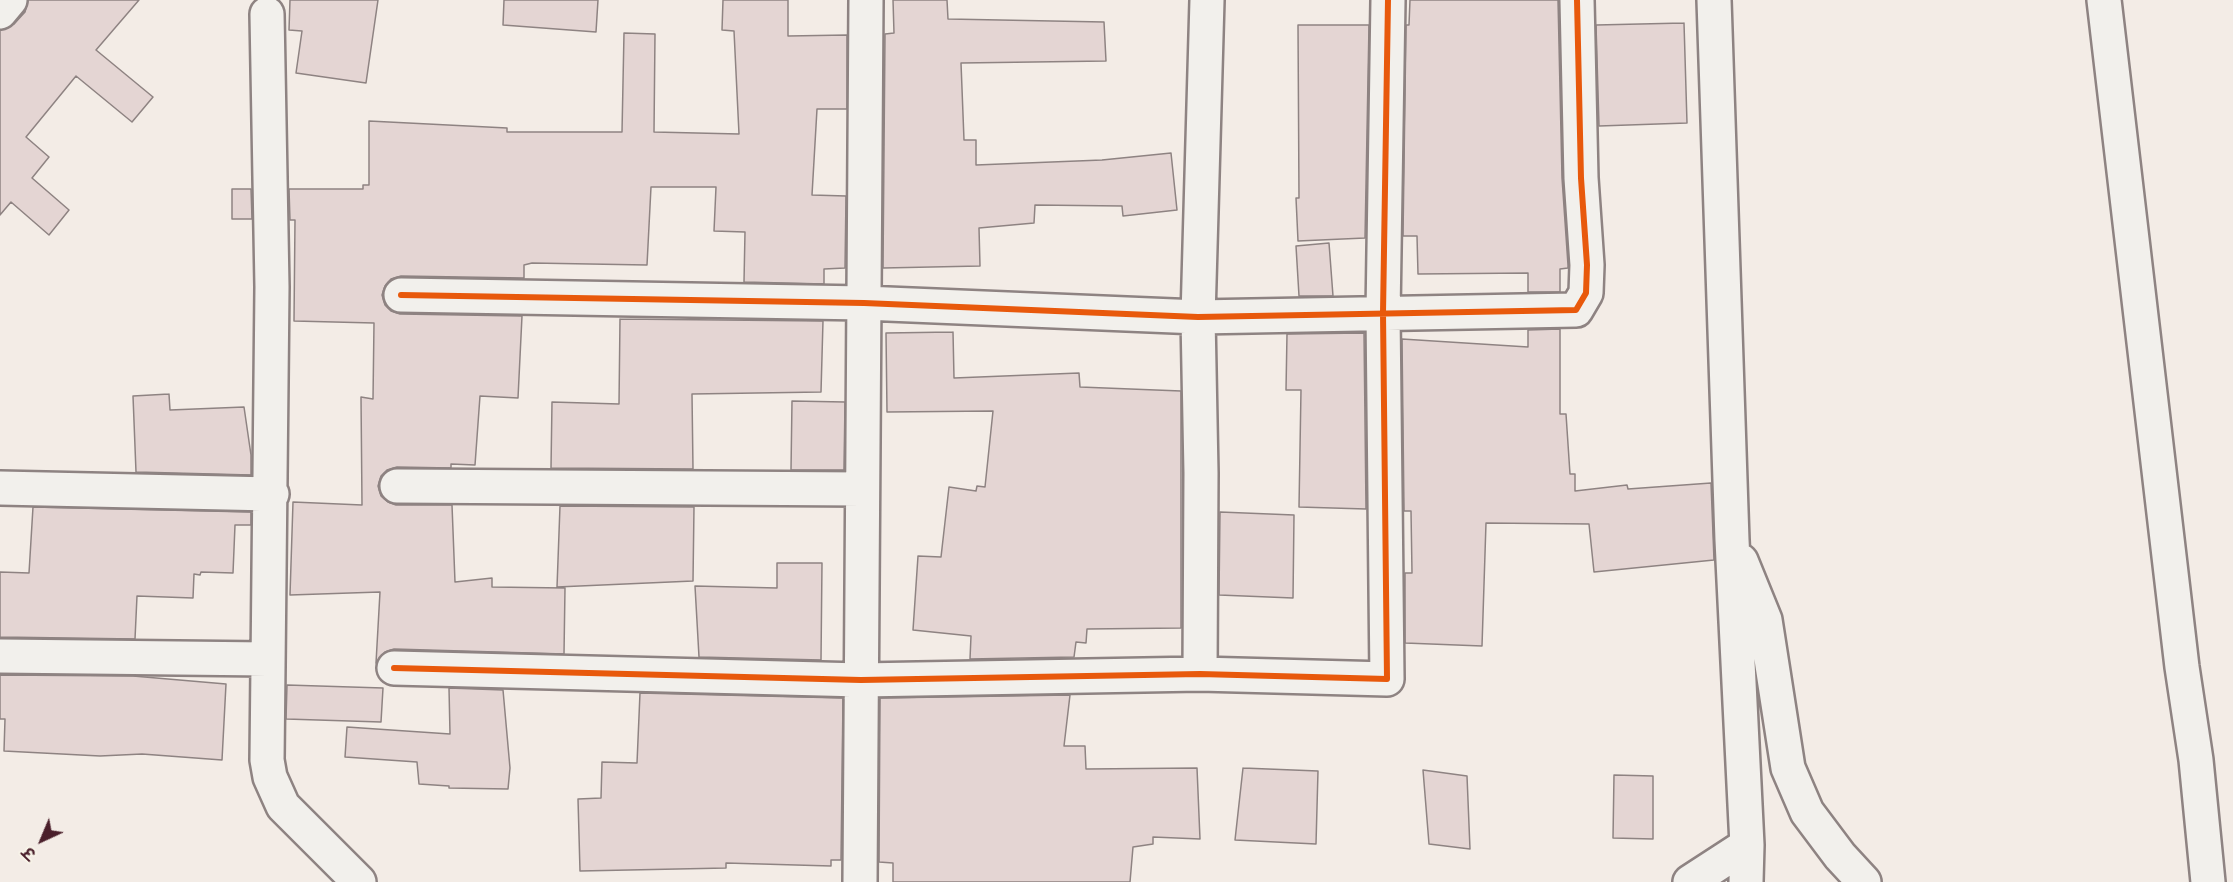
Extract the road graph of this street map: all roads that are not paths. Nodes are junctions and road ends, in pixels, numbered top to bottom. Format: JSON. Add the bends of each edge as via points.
{"nodes":[{"id":1,"x":10,"y":0,"type":"edge"},
{"id":2,"x":866,"y":0,"type":"edge"},
{"id":3,"x":1207,"y":0,"type":"edge"},
{"id":4,"x":1388,"y":0,"type":"edge"},
{"id":5,"x":1577,"y":0,"type":"edge"},
{"id":6,"x":1714,"y":0,"type":"edge"},
{"id":7,"x":2104,"y":0,"type":"edge"},
{"id":8,"x":0,"y":12,"type":"edge"},
{"id":9,"x":267,"y":15,"type":"dead end"},
{"id":10,"x":401,"y":295,"type":"dead end"},
{"id":11,"x":864,"y":303,"type":"junction"},
{"id":12,"x":1383,"y":313,"type":"junction"},
{"id":13,"x":1198,"y":317,"type":"junction"},
{"id":14,"x":397,"y":486,"type":"dead end"},
{"id":15,"x":0,"y":488,"type":"edge"},
{"id":16,"x":862,"y":489,"type":"junction"},
{"id":17,"x":272,"y":494,"type":"junction"},
{"id":18,"x":1732,"y":540,"type":"junction"},
{"id":19,"x":0,"y":656,"type":"edge"},
{"id":20,"x":267,"y":659,"type":"junction"},
{"id":21,"x":394,"y":668,"type":"dead end"},
{"id":22,"x":1200,"y":674,"type":"junction"},
{"id":23,"x":861,"y":680,"type":"junction"},
{"id":24,"x":1747,"y":845,"type":"junction"},
{"id":25,"x":359,"y":882,"type":"edge"},
{"id":26,"x":860,"y":882,"type":"edge"},
{"id":27,"x":1690,"y":882,"type":"edge"},
{"id":28,"x":1746,"y":882,"type":"edge"},
{"id":29,"x":1864,"y":882,"type":"edge"},
{"id":30,"x":2208,"y":882,"type":"edge"}],
"edges":[{"from":1,"to":8,"type":"street"},
{"from":2,"to":11,"type":"street"},
{"from":3,"to":13,"type":"street"},
{"from":4,"to":12,"type":"street"},
{"from":5,"to":12,"type":"street","via":[[1587,265],[1586,292],[1576,310]]},
{"from":6,"to":18,"type":"street"},
{"from":7,"to":30,"type":"street"},
{"from":9,"to":17,"type":"street"},
{"from":10,"to":11,"type":"street"},
{"from":11,"to":13,"type":"street"},
{"from":11,"to":16,"type":"street"},
{"from":12,"to":13,"type":"street"},
{"from":12,"to":22,"type":"street","via":[[1387,679]]},
{"from":13,"to":22,"type":"street"},
{"from":14,"to":16,"type":"street"},
{"from":15,"to":17,"type":"street"},
{"from":16,"to":23,"type":"street"},
{"from":17,"to":20,"type":"street"},
{"from":18,"to":24,"type":"street"},
{"from":18,"to":29,"type":"street","via":[[1765,620],[1788,768],[1807,812]]},
{"from":19,"to":20,"type":"street"},
{"from":20,"to":25,"type":"street","via":[[270,777],[283,806]]},
{"from":21,"to":23,"type":"street"},
{"from":22,"to":23,"type":"street"},
{"from":23,"to":26,"type":"street"},
{"from":24,"to":27,"type":"street"},
{"from":24,"to":28,"type":"street"}]}
